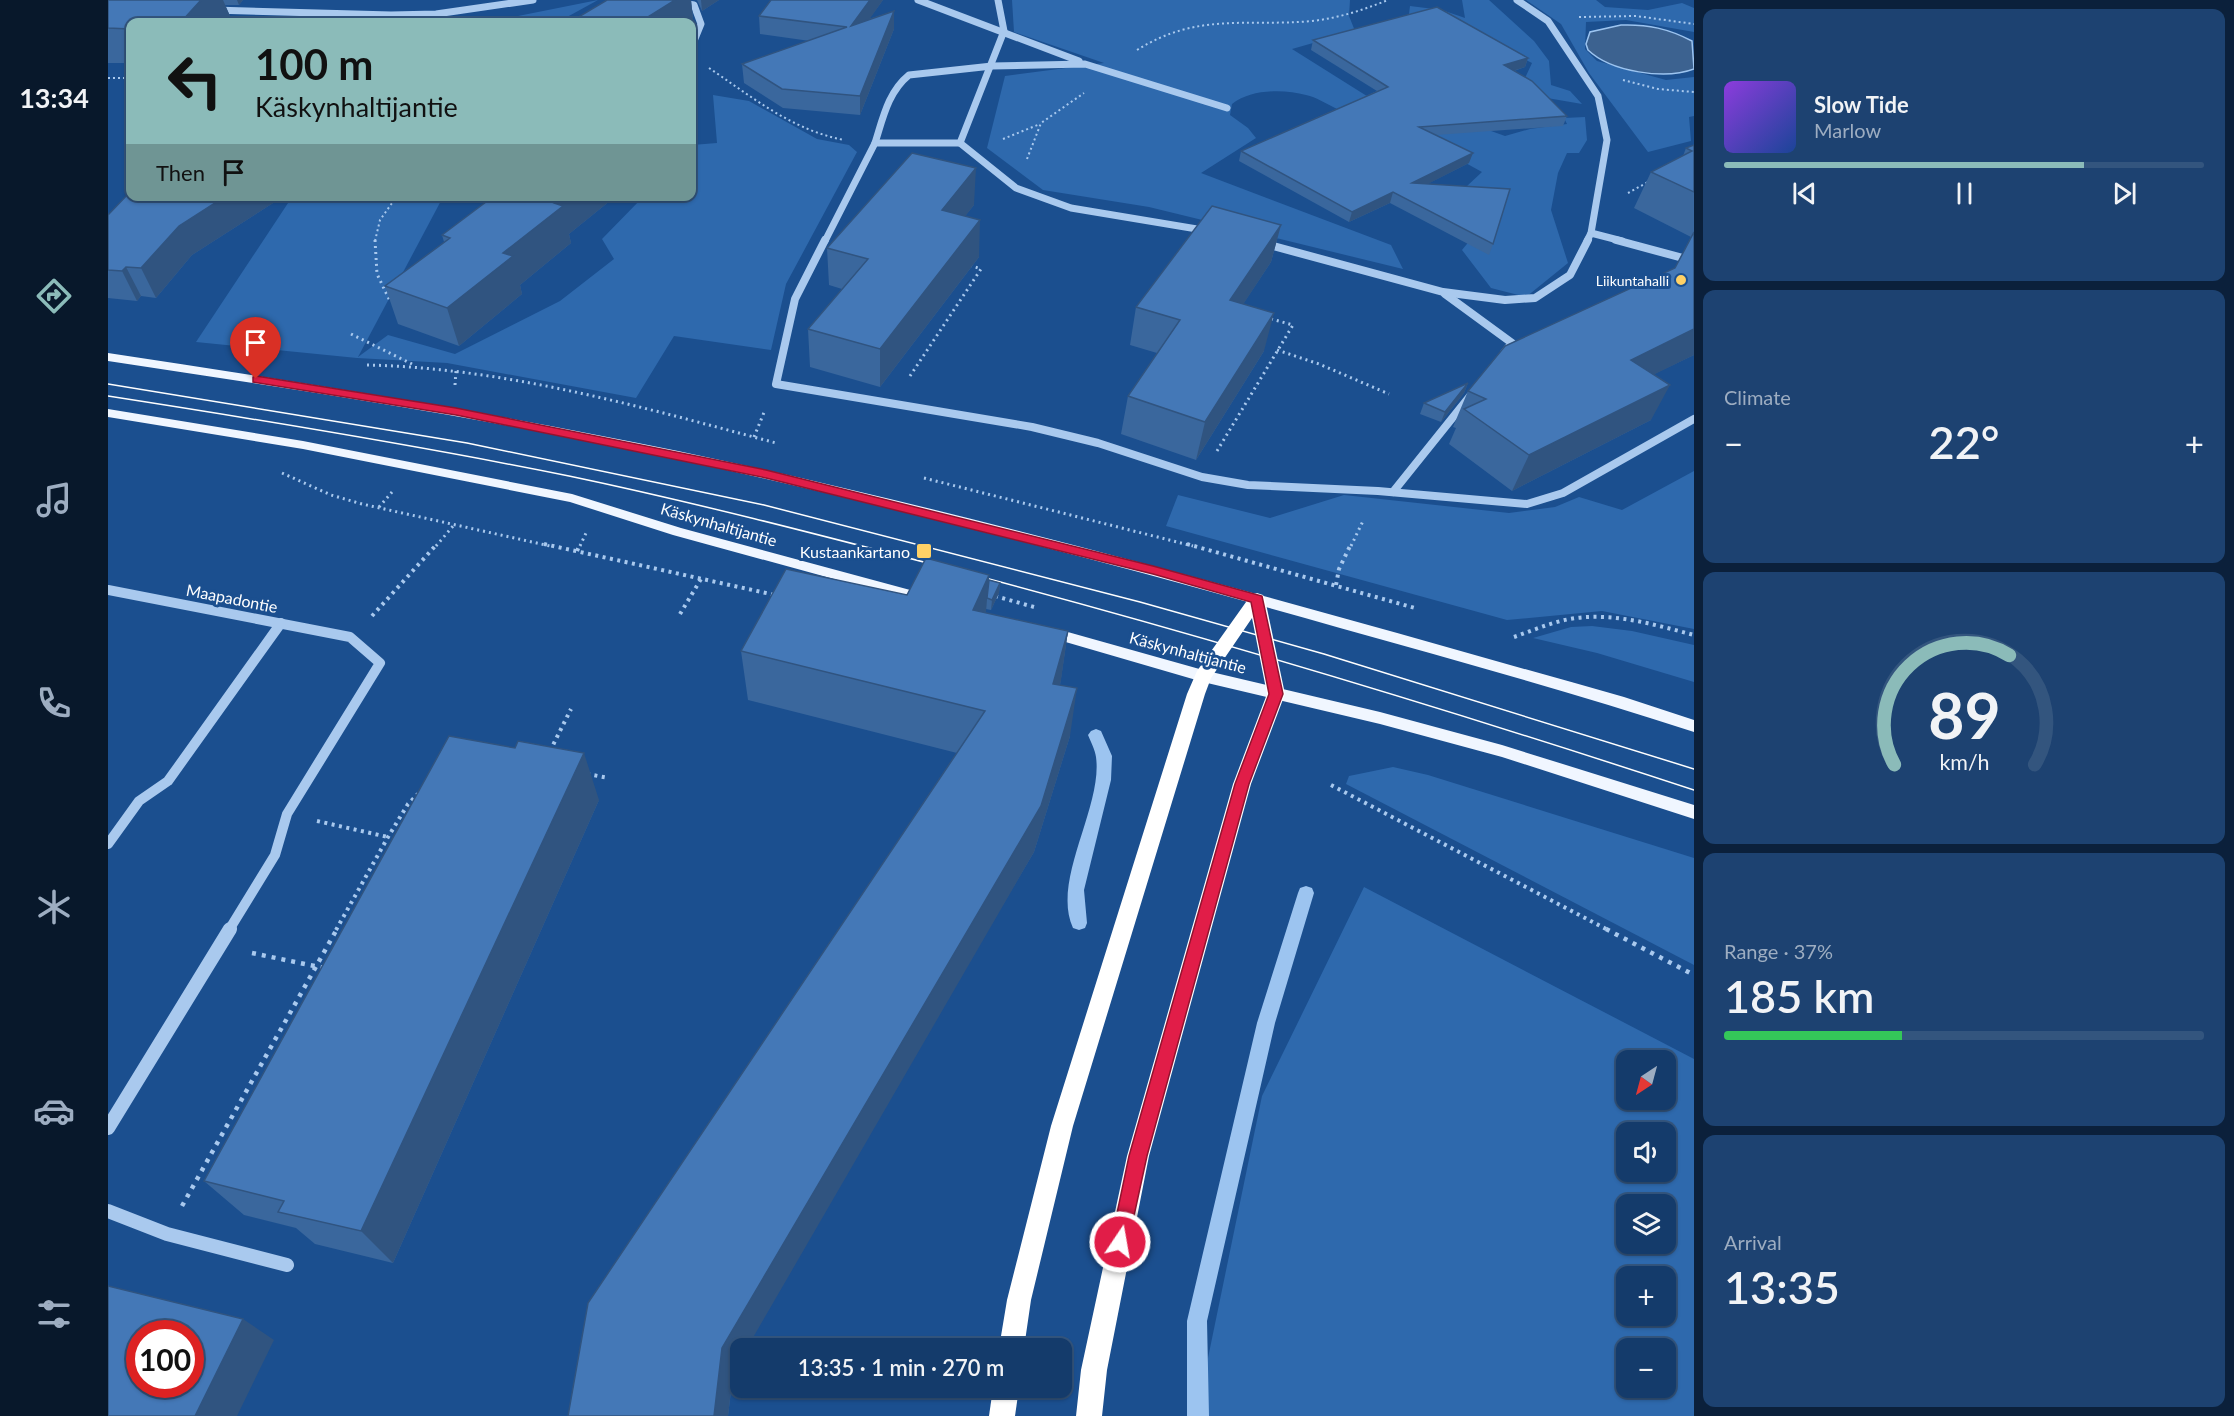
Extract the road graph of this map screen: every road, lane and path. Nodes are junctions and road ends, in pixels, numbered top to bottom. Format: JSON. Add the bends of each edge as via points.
{"nodes":[{"id":1,"x":533,"y":0,"type":"edge"},
{"id":2,"x":667,"y":0,"type":"edge"},
{"id":3,"x":918,"y":0,"type":"edge"},
{"id":4,"x":998,"y":0,"type":"edge"},
{"id":5,"x":1517,"y":0,"type":"edge"},
{"id":6,"x":694,"y":3,"type":"edge"},
{"id":7,"x":204,"y":10,"type":"dead end"},
{"id":8,"x":1548,"y":21,"type":"junction"},
{"id":9,"x":1694,"y":24,"type":"edge"},
{"id":10,"x":1004,"y":31,"type":"junction"},
{"id":11,"x":696,"y":36,"type":"edge"},
{"id":12,"x":1573,"y":58,"type":"junction"},
{"id":13,"x":1085,"y":64,"type":"junction"},
{"id":14,"x":705,"y":66,"type":"dead end"},
{"id":15,"x":992,"y":66,"type":"junction"},
{"id":16,"x":108,"y":78,"type":"edge"},
{"id":17,"x":126,"y":78,"type":"edge"},
{"id":18,"x":1694,"y":92,"type":"edge"},
{"id":19,"x":1227,"y":108,"type":"dead end"},
{"id":20,"x":875,"y":143,"type":"junction"},
{"id":21,"x":960,"y":143,"type":"junction"},
{"id":22,"x":1654,"y":179,"type":"dead end"},
{"id":23,"x":394,"y":201,"type":"edge"},
{"id":24,"x":1595,"y":209,"type":"junction"},
{"id":25,"x":1217,"y":233,"type":"edge"},
{"id":26,"x":1591,"y":233,"type":"junction"},
{"id":27,"x":1252,"y":241,"type":"edge"},
{"id":28,"x":958,"y":261,"type":"edge"},
{"id":29,"x":1694,"y":261,"type":"edge"},
{"id":30,"x":1443,"y":292,"type":"junction"},
{"id":31,"x":390,"y":301,"type":"edge"},
{"id":32,"x":1266,"y":317,"type":"edge"},
{"id":33,"x":351,"y":334,"type":"dead end"},
{"id":34,"x":1278,"y":350,"type":"junction"},
{"id":35,"x":108,"y":357,"type":"edge"},
{"id":36,"x":1497,"y":362,"type":"edge"},
{"id":37,"x":414,"y":366,"type":"dead end"},
{"id":38,"x":456,"y":370,"type":"dead end"},
{"id":39,"x":455,"y":387,"type":"dead end"},
{"id":40,"x":1475,"y":390,"type":"edge"},
{"id":41,"x":1389,"y":394,"type":"dead end"},
{"id":42,"x":622,"y":401,"type":"dead end"},
{"id":43,"x":891,"y":404,"type":"junction"},
{"id":44,"x":616,"y":408,"type":"dead end"},
{"id":45,"x":108,"y":413,"type":"edge"},
{"id":46,"x":1694,"y":419,"type":"edge"},
{"id":47,"x":285,"y":475,"type":"dead end"},
{"id":48,"x":1202,"y":477,"type":"junction"},
{"id":49,"x":1378,"y":490,"type":"junction"},
{"id":50,"x":393,"y":491,"type":"dead end"},
{"id":51,"x":1393,"y":492,"type":"junction"},
{"id":52,"x":379,"y":507,"type":"junction"},
{"id":53,"x":454,"y":525,"type":"junction"},
{"id":54,"x":586,"y":533,"type":"dead end"},
{"id":55,"x":577,"y":551,"type":"junction"},
{"id":56,"x":701,"y":579,"type":"junction"},
{"id":57,"x":1336,"y":585,"type":"dead end"},
{"id":58,"x":108,"y":590,"type":"edge"},
{"id":59,"x":779,"y":596,"type":"edge"},
{"id":60,"x":1257,"y":599,"type":"junction"},
{"id":61,"x":935,"y":602,"type":"edge"},
{"id":62,"x":680,"y":614,"type":"dead end"},
{"id":63,"x":281,"y":623,"type":"junction"},
{"id":64,"x":1036,"y":629,"type":"edge"},
{"id":65,"x":1694,"y":635,"type":"edge"},
{"id":66,"x":350,"y":637,"type":"junction"},
{"id":67,"x":1514,"y":638,"type":"dead end"},
{"id":68,"x":1203,"y":675,"type":"junction"},
{"id":69,"x":1276,"y":694,"type":"junction"},
{"id":70,"x":571,"y":709,"type":"dead end"},
{"id":71,"x":1694,"y":726,"type":"edge"},
{"id":72,"x":547,"y":756,"type":"edge"},
{"id":73,"x":576,"y":772,"type":"edge"},
{"id":74,"x":609,"y":778,"type":"dead end"},
{"id":75,"x":1331,"y":785,"type":"dead end"},
{"id":76,"x":420,"y":792,"type":"edge"},
{"id":77,"x":1694,"y":812,"type":"edge"},
{"id":78,"x":287,"y":814,"type":"junction"},
{"id":79,"x":388,"y":837,"type":"junction"},
{"id":80,"x":108,"y":844,"type":"edge"},
{"id":81,"x":219,"y":947,"type":"junction"},
{"id":82,"x":316,"y":966,"type":"junction"},
{"id":83,"x":327,"y":968,"type":"edge"},
{"id":84,"x":1694,"y":975,"type":"edge"},
{"id":85,"x":108,"y":1128,"type":"edge"},
{"id":86,"x":108,"y":1211,"type":"edge"},
{"id":87,"x":167,"y":1234,"type":"junction"},
{"id":88,"x":287,"y":1265,"type":"edge"},
{"id":89,"x":1013,"y":1338,"type":"edge"},
{"id":90,"x":1005,"y":1398,"type":"edge"},
{"id":91,"x":1002,"y":1416,"type":"edge"},
{"id":92,"x":1089,"y":1416,"type":"edge"}],
"edges":[{"from":1,"to":7,"type":"street","via":[[436,14]]},
{"from":2,"to":6,"type":"street"},
{"from":3,"to":10,"type":"street"},
{"from":4,"to":10,"type":"street"},
{"from":5,"to":8,"type":"street"},
{"from":6,"to":11,"type":"street","via":[[701,24]]},
{"from":8,"to":9,"type":"path","via":[[1603,14]]},
{"from":8,"to":12,"type":"street"},
{"from":10,"to":13,"type":"street"},
{"from":10,"to":15,"type":"street"},
{"from":12,"to":18,"type":"path","via":[[1641,87]]},
{"from":12,"to":24,"type":"street","via":[[1598,96],[1607,140]]},
{"from":13,"to":15,"type":"street"},
{"from":13,"to":19,"type":"street"},
{"from":14,"to":20,"type":"path","via":[[800,127],[837,139]]},
{"from":15,"to":20,"type":"street","via":[[904,78],[896,85]]},
{"from":15,"to":21,"type":"street"},
{"from":16,"to":17,"type":"path"},
{"from":20,"to":21,"type":"street"},
{"from":20,"to":43,"type":"street","via":[[795,299],[776,384]]},
{"from":21,"to":25,"type":"street","via":[[1016,188],[1071,208]]},
{"from":22,"to":24,"type":"path"},
{"from":23,"to":31,"type":"path","via":[[379,223],[374,254],[380,288]]},
{"from":24,"to":26,"type":"street"},
{"from":26,"to":29,"type":"street"},
{"from":26,"to":30,"type":"street","via":[[1570,275],[1535,298],[1504,300]]},
{"from":27,"to":30,"type":"street"},
{"from":28,"to":43,"type":"path","via":[[981,269]]},
{"from":30,"to":36,"type":"street","via":[[1512,343]]},
{"from":32,"to":34,"type":"path","via":[[1293,325]]},
{"from":33,"to":37,"type":"path"},
{"from":34,"to":41,"type":"path"},
{"from":34,"to":48,"type":"path"},
{"from":35,"to":60,"type":"main road","via":[[406,402],[669,453],[1153,570]]},
{"from":38,"to":39,"type":"path"},
{"from":40,"to":51,"type":"street"},
{"from":42,"to":44,"type":"path"},
{"from":43,"to":48,"type":"street","via":[[1043,429]]},
{"from":45,"to":61,"type":"main road","name":"Käskynhaltijantie","via":[[303,445],[572,498],[678,532]]},
{"from":46,"to":51,"type":"street","via":[[1563,493],[1527,504]]},
{"from":47,"to":52,"type":"path","via":[[331,495]]},
{"from":48,"to":49,"type":"street","via":[[1248,485]]},
{"from":49,"to":51,"type":"street"},
{"from":49,"to":57,"type":"path","via":[[1339,569]]},
{"from":50,"to":52,"type":"path"},
{"from":52,"to":53,"type":"path"},
{"from":53,"to":55,"type":"path"},
{"from":53,"to":66,"type":"path"},
{"from":54,"to":55,"type":"path"},
{"from":55,"to":56,"type":"path"},
{"from":56,"to":59,"type":"path"},
{"from":56,"to":62,"type":"path"},
{"from":58,"to":63,"type":"street","name":"Maapadontie"},
{"from":60,"to":68,"type":"highway"},
{"from":60,"to":69,"type":"highway"},
{"from":60,"to":71,"type":"main road"},
{"from":63,"to":66,"type":"street","name":"Maapadontie"},
{"from":63,"to":80,"type":"street","via":[[168,781],[139,801]]},
{"from":64,"to":68,"type":"main road","name":"Käskynhaltijantie"},
{"from":65,"to":67,"type":"path","via":[[1638,621],[1584,618],[1559,621]]},
{"from":66,"to":78,"type":"street","via":[[380,663]]},
{"from":68,"to":69,"type":"main road","name":"Käskynhaltijantie"},
{"from":68,"to":89,"type":"highway","via":[[1062,1126],[1019,1300]]},
{"from":69,"to":77,"type":"main road","name":"Käskynhaltijantie","via":[[1502,751]]},
{"from":69,"to":92,"type":"highway","via":[[1242,784],[1138,1156],[1094,1370]]},
{"from":70,"to":72,"type":"path"},
{"from":73,"to":74,"type":"path"},
{"from":75,"to":84,"type":"path"},
{"from":76,"to":79,"type":"path"},
{"from":78,"to":79,"type":"path"},
{"from":78,"to":81,"type":"street","via":[[275,855]]},
{"from":79,"to":82,"type":"path"},
{"from":81,"to":82,"type":"path"},
{"from":81,"to":85,"type":"street"},
{"from":82,"to":83,"type":"path"},
{"from":82,"to":87,"type":"path"},
{"from":86,"to":87,"type":"street"},
{"from":87,"to":88,"type":"street"},
{"from":90,"to":91,"type":"highway"}]}
